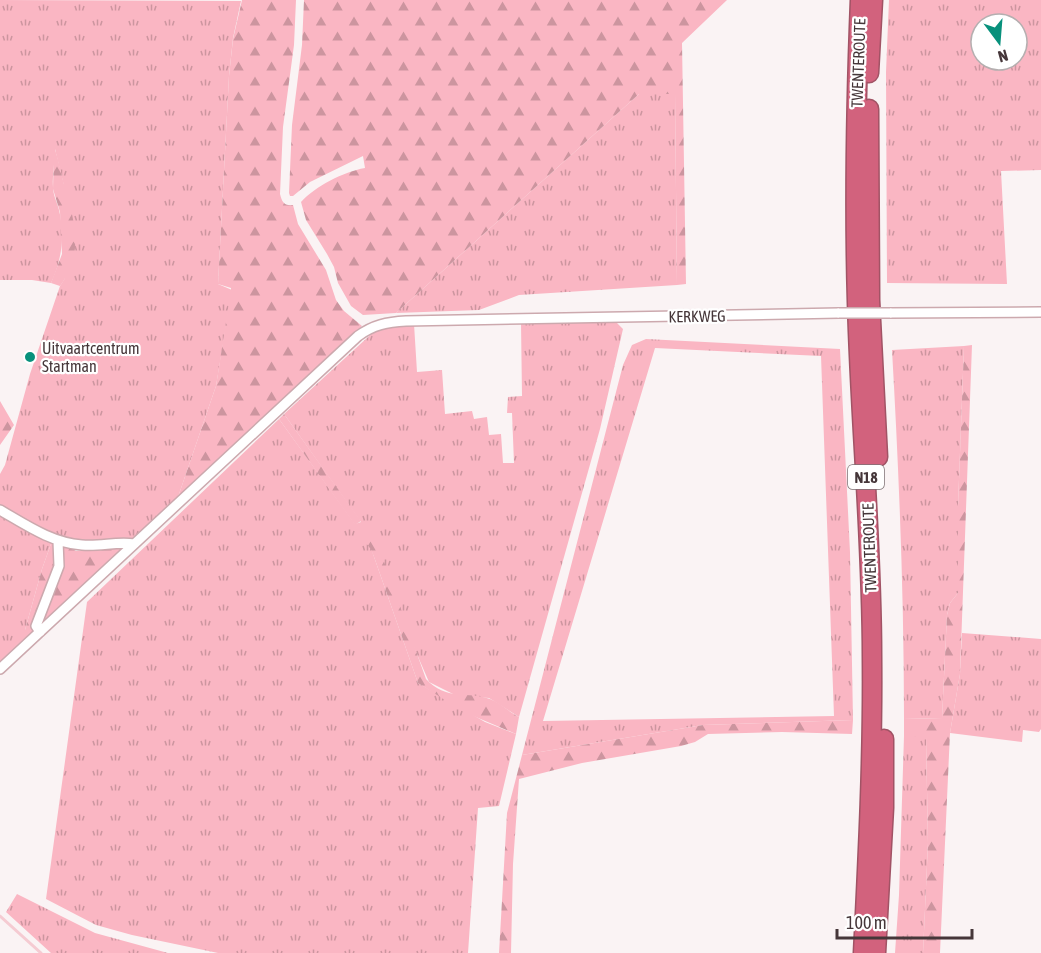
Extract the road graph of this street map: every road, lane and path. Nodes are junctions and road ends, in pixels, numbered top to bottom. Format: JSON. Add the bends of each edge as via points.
{"nodes":[{"id":1,"x":860,"y":0,"type":"edge"},
{"id":2,"x":873,"y":0,"type":"edge"},
{"id":3,"x":1041,"y":312,"type":"edge"},
{"id":4,"x":0,"y":510,"type":"edge"},
{"id":5,"x":58,"y":541,"type":"junction"},
{"id":6,"x":134,"y":544,"type":"junction"},
{"id":7,"x":40,"y":632,"type":"junction"},
{"id":8,"x":0,"y":669,"type":"edge"},
{"id":9,"x":863,"y":953,"type":"edge"},
{"id":10,"x":876,"y":953,"type":"edge"}],
"edges":[{"from":1,"to":9,"type":"highway","name":"TWENTEROUTE","number":"N18","via":[[856,302],[872,654],[871,809]]},
{"from":2,"to":10,"type":"highway","name":"TWENTEROUTE","number":"N18","via":[[869,88],[870,300],[884,666],[884,808]]},
{"from":3,"to":6,"type":"street","name":"KERKWEG","bridge":true,"via":[[393,321],[358,336]]},
{"from":4,"to":5,"type":"street"},
{"from":5,"to":6,"type":"street","via":[[84,546]]},
{"from":5,"to":7,"type":"street","via":[[59,566],[36,626]]},
{"from":6,"to":7,"type":"street","name":"KERKWEG"},
{"from":7,"to":8,"type":"street","name":"KERKWEG"}]}
